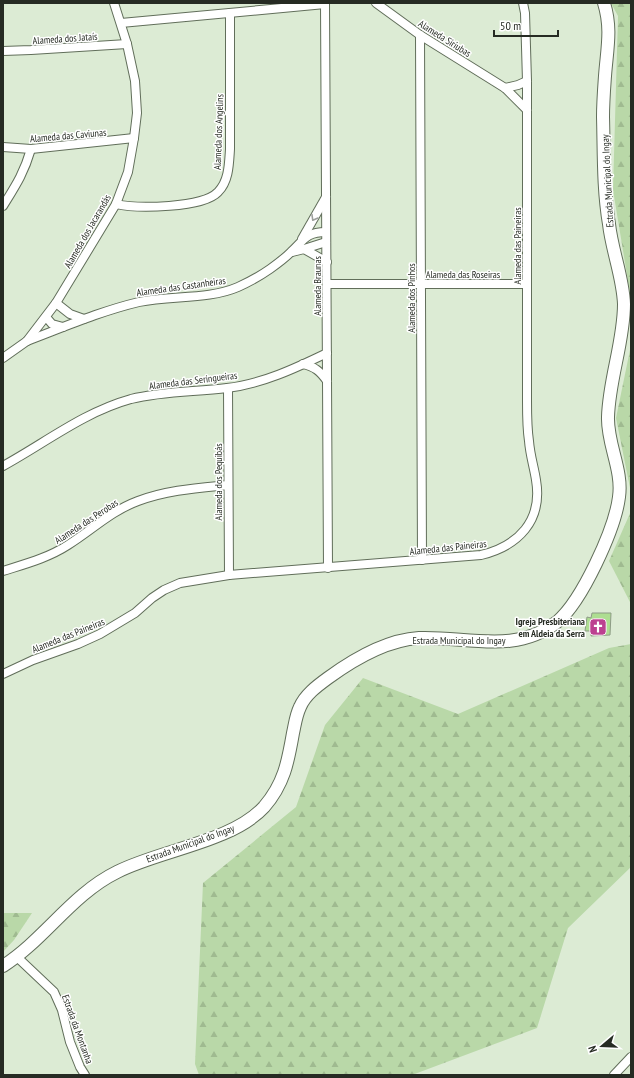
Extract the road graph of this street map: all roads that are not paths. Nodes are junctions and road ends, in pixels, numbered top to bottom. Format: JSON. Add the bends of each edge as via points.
{"nodes":[{"id":1,"x":114,"y":3,"type":"edge"},
{"id":2,"x":325,"y":3,"type":"edge"},
{"id":3,"x":376,"y":3,"type":"edge"},
{"id":4,"x":523,"y":3,"type":"edge"},
{"id":5,"x":604,"y":3,"type":"edge"},
{"id":6,"x":230,"y":13,"type":"junction"},
{"id":7,"x":121,"y":23,"type":"junction"},
{"id":8,"x":420,"y":35,"type":"junction"},
{"id":9,"x":127,"y":44,"type":"junction"},
{"id":10,"x":3,"y":51,"type":"edge"},
{"id":11,"x":527,"y":81,"type":"junction"},
{"id":12,"x":505,"y":88,"type":"junction"},
{"id":13,"x":526,"y":110,"type":"junction"},
{"id":14,"x":134,"y":138,"type":"junction"},
{"id":15,"x":3,"y":147,"type":"edge"},
{"id":16,"x":31,"y":150,"type":"junction"},
{"id":17,"x":326,"y":196,"type":"junction"},
{"id":18,"x":116,"y":204,"type":"junction"},
{"id":19,"x":3,"y":206,"type":"edge"},
{"id":20,"x":326,"y":232,"type":"junction"},
{"id":21,"x":302,"y":240,"type":"junction"},
{"id":22,"x":326,"y":242,"type":"junction"},
{"id":23,"x":304,"y":249,"type":"junction"},
{"id":24,"x":292,"y":252,"type":"junction"},
{"id":25,"x":327,"y":262,"type":"junction"},
{"id":26,"x":327,"y":284,"type":"junction"},
{"id":27,"x":421,"y":284,"type":"junction"},
{"id":28,"x":527,"y":284,"type":"junction"},
{"id":29,"x":56,"y":303,"type":"junction"},
{"id":30,"x":46,"y":316,"type":"junction"},
{"id":31,"x":84,"y":319,"type":"junction"},
{"id":32,"x":63,"y":327,"type":"junction"},
{"id":33,"x":26,"y":341,"type":"junction"},
{"id":34,"x":327,"y":353,"type":"junction"},
{"id":35,"x":3,"y":358,"type":"edge"},
{"id":36,"x":303,"y":364,"type":"junction"},
{"id":37,"x":327,"y":381,"type":"junction"},
{"id":38,"x":228,"y":388,"type":"junction"},
{"id":39,"x":3,"y":466,"type":"edge"},
{"id":40,"x":228,"y":485,"type":"junction"},
{"id":41,"x":422,"y":560,"type":"junction"},
{"id":42,"x":328,"y":568,"type":"junction"},
{"id":43,"x":3,"y":571,"type":"edge"},
{"id":44,"x":229,"y":575,"type":"junction"},
{"id":45,"x":3,"y":674,"type":"edge"},
{"id":46,"x":17,"y":957,"type":"junction"},
{"id":47,"x":3,"y":966,"type":"edge"},
{"id":48,"x":631,"y":1057,"type":"edge"},
{"id":49,"x":85,"y":1075,"type":"edge"},
{"id":50,"x":614,"y":1075,"type":"edge"}],
"edges":[{"from":1,"to":7,"type":"street","name":"Alameda dos Jacarandás"},
{"from":2,"to":6,"type":"street"},
{"from":2,"to":17,"type":"street","name":"Alameda Braunas"},
{"from":3,"to":8,"type":"street","name":"Alameda Siriubas"},
{"from":4,"to":11,"type":"street","name":"Alameda das Paineiras"},
{"from":5,"to":46,"type":"street","name":"Estrada Municipal do Ingay","via":[[609,19],[603,105],[605,190],[611,242],[623,293],[622,330],[608,419],[619,496],[612,526],[586,583],[567,611],[556,622],[533,635],[496,642],[420,638],[401,641],[363,656],[329,677],[301,704],[296,716],[284,776],[263,808],[233,829],[114,873],[90,890]]},
{"from":6,"to":7,"type":"street"},
{"from":6,"to":18,"type":"street","name":"Alameda dos Angelins","via":[[229,168],[219,192],[212,198],[176,205],[134,207]]},
{"from":7,"to":9,"type":"street","name":"Alameda dos Jacarandás"},
{"from":8,"to":12,"type":"street","name":"Alameda Siriubas"},
{"from":8,"to":27,"type":"street","name":"Alameda dos Pinhos"},
{"from":9,"to":10,"type":"street","name":"Alameda dos Jataís"},
{"from":9,"to":14,"type":"street","name":"Alameda dos Jacarandás","via":[[135,81],[137,113]]},
{"from":11,"to":12,"type":"street"},
{"from":11,"to":13,"type":"street","name":"Alameda das Paineiras"},
{"from":12,"to":13,"type":"street","name":"Alameda Siriubas"},
{"from":13,"to":28,"type":"street","name":"Alameda das Paineiras"},
{"from":14,"to":16,"type":"street","name":"Alameda das Caviunas"},
{"from":14,"to":18,"type":"street","name":"Alameda dos Jacarandás","via":[[128,172]]},
{"from":15,"to":16,"type":"street","name":"Alameda das Caviunas"},
{"from":16,"to":19,"type":"street","via":[[26,167]]},
{"from":17,"to":20,"type":"street","name":"Alameda Braunas"},
{"from":17,"to":21,"type":"street","name":"Alameda das Castanheiras","one_way":true},
{"from":18,"to":29,"type":"street","name":"Alameda dos Jacarandás"},
{"from":20,"to":21,"type":"street","name":"Alameda das Castanheiras","via":[[313,234]]},
{"from":20,"to":22,"type":"street","name":"Alameda Braunas"},
{"from":21,"to":24,"type":"street","name":"Alameda das Castanheiras"},
{"from":22,"to":23,"type":"street","name":"Alameda das Castanheiras"},
{"from":22,"to":25,"type":"street","name":"Alameda Braunas"},
{"from":23,"to":24,"type":"street","name":"Alameda das Castanheiras"},
{"from":23,"to":25,"type":"street"},
{"from":24,"to":31,"type":"street","name":"Alameda das Castanheiras","via":[[255,279],[237,288],[140,302]]},
{"from":25,"to":26,"type":"street","name":"Alameda Braunas"},
{"from":26,"to":27,"type":"street","name":"Alameda das Roseiras"},
{"from":26,"to":34,"type":"street","name":"Alameda Braunas"},
{"from":27,"to":28,"type":"street","name":"Alameda das Roseiras"},
{"from":27,"to":41,"type":"street","name":"Alameda dos Pinhos"},
{"from":28,"to":41,"type":"street","name":"Alameda das Paineiras","via":[[528,440],[537,482],[534,511],[523,533],[503,548],[481,555]]},
{"from":29,"to":30,"type":"street","name":"Alameda dos Jacarandás"},
{"from":29,"to":31,"type":"street","via":[[70,314]]},
{"from":30,"to":32,"type":"street","via":[[52,324]]},
{"from":30,"to":33,"type":"street","name":"Alameda dos Jacarandás"},
{"from":31,"to":32,"type":"street","name":"Alameda das Castanheiras"},
{"from":32,"to":33,"type":"street","name":"Alameda das Castanheiras"},
{"from":33,"to":35,"type":"street"},
{"from":34,"to":36,"type":"street","name":"Alameda das Seringueiras"},
{"from":34,"to":37,"type":"street","name":"Alameda Braunas"},
{"from":36,"to":37,"type":"street","via":[[313,366]]},
{"from":36,"to":38,"type":"street","name":"Alameda das Seringueiras","via":[[271,377]]},
{"from":37,"to":42,"type":"street","name":"Alameda Braunas"},
{"from":38,"to":39,"type":"street","name":"Alameda das Seringueiras","via":[[177,391],[109,406]]},
{"from":38,"to":40,"type":"street","name":"Alameda dos Pequibás"},
{"from":40,"to":43,"type":"street","name":"Alameda das Perobas","via":[[175,490],[138,501],[109,515],[69,545],[50,555]]},
{"from":40,"to":44,"type":"street","name":"Alameda dos Pequibás"},
{"from":41,"to":42,"type":"street","name":"Alameda das Paineiras"},
{"from":42,"to":44,"type":"street","name":"Alameda das Paineiras"},
{"from":44,"to":45,"type":"street","name":"Alameda das Paineiras","via":[[175,585],[100,634]]},
{"from":46,"to":47,"type":"street","name":"Estrada Municipal do Ingay"},
{"from":46,"to":49,"type":"street","name":"Estrada da Montanha","via":[[54,992],[62,1010],[70,1042]]},
{"from":48,"to":50,"type":"street"}]}
